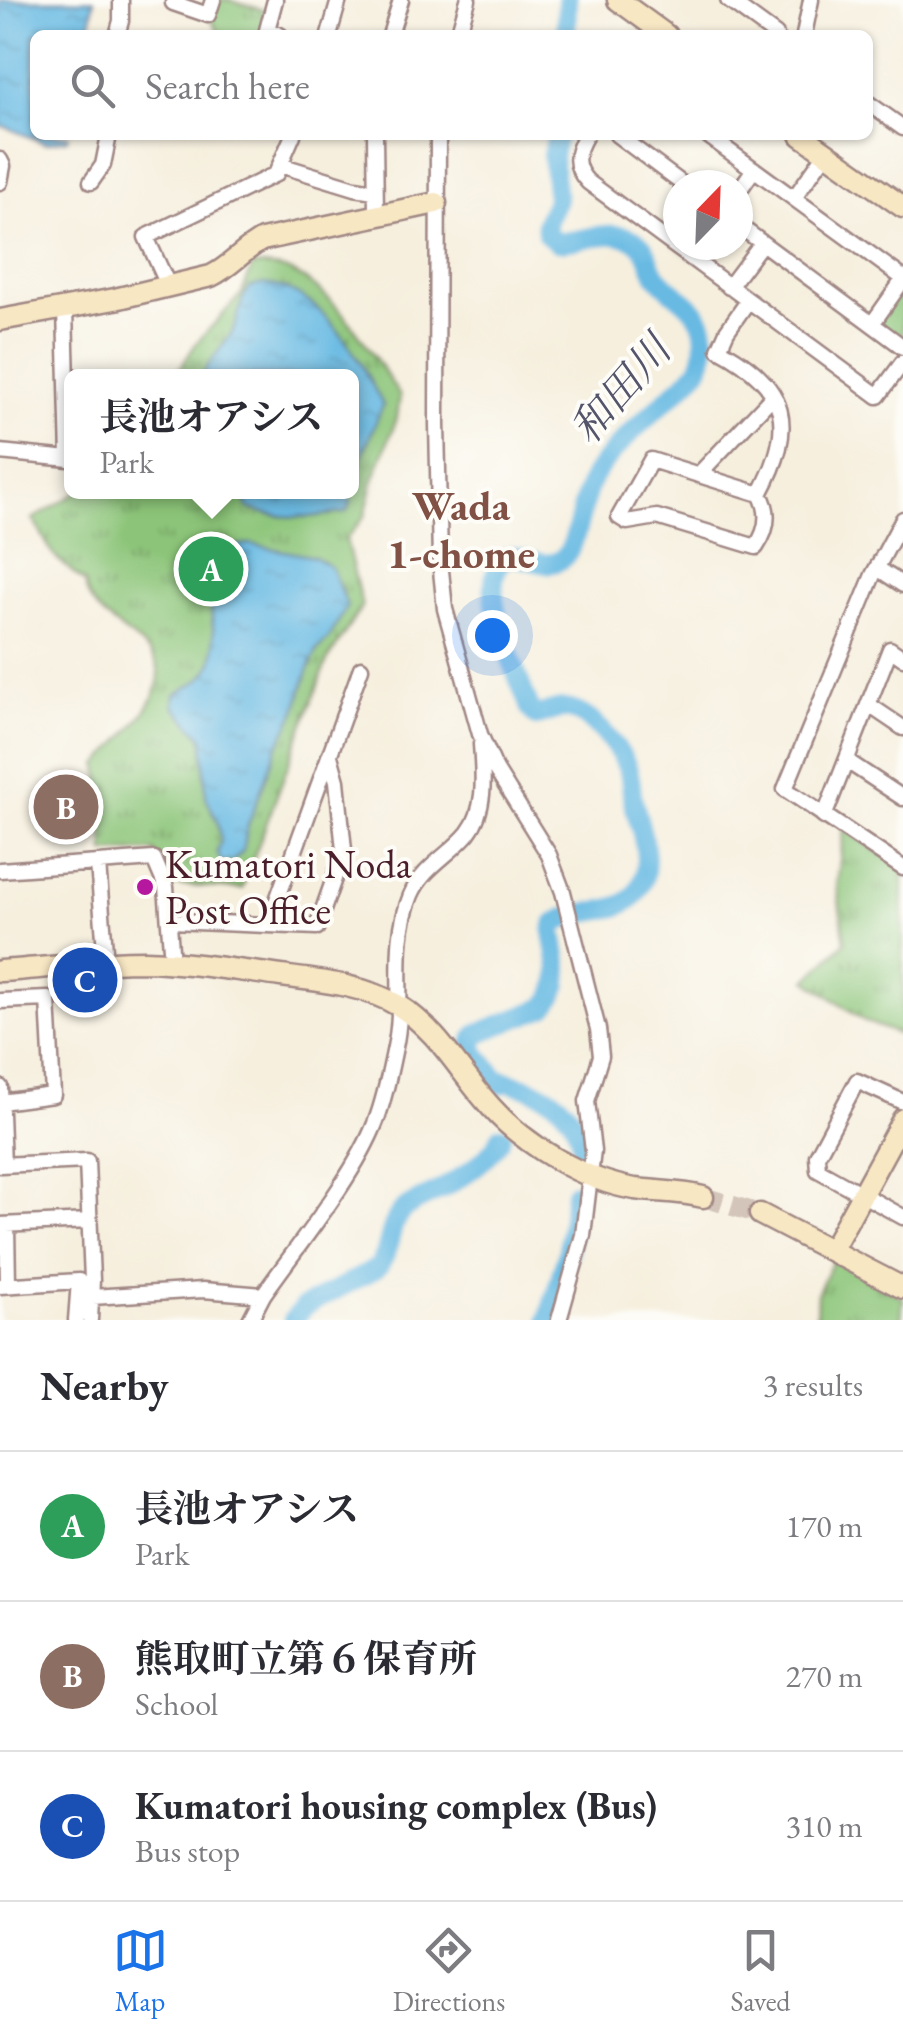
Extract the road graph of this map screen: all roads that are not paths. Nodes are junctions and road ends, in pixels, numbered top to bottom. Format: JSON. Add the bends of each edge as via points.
{"nodes":[{"id":1,"x":120,"y":0,"type":"edge"},
{"id":2,"x":174,"y":0,"type":"edge"},
{"id":3,"x":213,"y":0,"type":"edge"},
{"id":4,"x":276,"y":0,"type":"edge"},
{"id":5,"x":339,"y":0,"type":"edge"},
{"id":6,"x":401,"y":0,"type":"edge"},
{"id":7,"x":468,"y":0,"type":"edge"},
{"id":8,"x":618,"y":0,"type":"edge"},
{"id":9,"x":728,"y":0,"type":"edge"},
{"id":10,"x":810,"y":0,"type":"edge"},
{"id":11,"x":118,"y":30,"type":"edge"},
{"id":12,"x":266,"y":30,"type":"edge"},
{"id":13,"x":330,"y":30,"type":"edge"},
{"id":14,"x":392,"y":30,"type":"edge"},
{"id":15,"x":459,"y":30,"type":"edge"},
{"id":16,"x":657,"y":30,"type":"edge"},
{"id":17,"x":769,"y":30,"type":"edge"},
{"id":18,"x":805,"y":30,"type":"edge"},
{"id":19,"x":873,"y":107,"type":"edge"},
{"id":20,"x":903,"y":128,"type":"edge"},
{"id":21,"x":109,"y":140,"type":"edge"},
{"id":22,"x":291,"y":140,"type":"edge"},
{"id":23,"x":376,"y":140,"type":"edge"},
{"id":24,"x":438,"y":140,"type":"edge"},
{"id":25,"x":584,"y":140,"type":"edge"},
{"id":26,"x":624,"y":140,"type":"edge"},
{"id":27,"x":714,"y":140,"type":"edge"},
{"id":28,"x":809,"y":140,"type":"edge"},
{"id":29,"x":826,"y":152,"type":"junction"},
{"id":30,"x":0,"y":160,"type":"edge"},
{"id":31,"x":280,"y":165,"type":"junction"},
{"id":32,"x":754,"y":169,"type":"joint"},
{"id":33,"x":664,"y":170,"type":"edge"},
{"id":34,"x":0,"y":182,"type":"edge"},
{"id":35,"x":91,"y":182,"type":"dead end"},
{"id":36,"x":374,"y":191,"type":"junction"},
{"id":37,"x":794,"y":198,"type":"junction"},
{"id":38,"x":436,"y":203,"type":"junction"},
{"id":39,"x":903,"y":207,"type":"edge"},
{"id":40,"x":376,"y":214,"type":"junction"},
{"id":41,"x":753,"y":237,"type":"edge"},
{"id":42,"x":762,"y":243,"type":"junction"},
{"id":43,"x":903,"y":279,"type":"edge"},
{"id":44,"x":169,"y":287,"type":"junction"},
{"id":45,"x":730,"y":287,"type":"junction"},
{"id":46,"x":748,"y":301,"type":"junction"},
{"id":47,"x":65,"y":309,"type":"junction"},
{"id":48,"x":0,"y":320,"type":"edge"},
{"id":49,"x":872,"y":324,"type":"junction"},
{"id":50,"x":903,"y":347,"type":"edge"},
{"id":51,"x":903,"y":362,"type":"edge"},
{"id":52,"x":67,"y":369,"type":"edge"},
{"id":53,"x":773,"y":396,"type":"junction"},
{"id":54,"x":0,"y":452,"type":"edge"},
{"id":55,"x":64,"y":459,"type":"edge"},
{"id":56,"x":698,"y":474,"type":"junction"},
{"id":57,"x":760,"y":494,"type":"junction"},
{"id":58,"x":903,"y":519,"type":"edge"},
{"id":59,"x":877,"y":568,"type":"junction"},
{"id":60,"x":903,"y":585,"type":"edge"},
{"id":61,"x":903,"y":658,"type":"edge"},
{"id":62,"x":361,"y":668,"type":"dead end"},
{"id":63,"x":870,"y":704,"type":"junction"},
{"id":64,"x":903,"y":728,"type":"edge"},
{"id":65,"x":480,"y":734,"type":"junction"},
{"id":66,"x":330,"y":756,"type":"junction"},
{"id":67,"x":847,"y":761,"type":"junction"},
{"id":68,"x":903,"y":798,"type":"edge"},
{"id":69,"x":824,"y":816,"type":"junction"},
{"id":70,"x":98,"y":864,"type":"junction"},
{"id":71,"x":903,"y":868,"type":"edge"},
{"id":72,"x":0,"y":870,"type":"edge"},
{"id":73,"x":171,"y":920,"type":"junction"},
{"id":74,"x":268,"y":925,"type":"junction"},
{"id":75,"x":172,"y":962,"type":"junction"},
{"id":76,"x":106,"y":963,"type":"junction"},
{"id":77,"x":0,"y":972,"type":"edge"},
{"id":78,"x":0,"y":1001,"type":"edge"},
{"id":79,"x":397,"y":1004,"type":"junction"},
{"id":80,"x":0,"y":1087,"type":"edge"},
{"id":81,"x":1,"y":1102,"type":"edge"},
{"id":82,"x":903,"y":1102,"type":"edge"},
{"id":83,"x":903,"y":1119,"type":"edge"},
{"id":84,"x":2,"y":1165,"type":"edge"},
{"id":85,"x":592,"y":1174,"type":"junction"},
{"id":86,"x":863,"y":1194,"type":"junction"},
{"id":87,"x":703,"y":1197,"type":"tunnel mouth"},
{"id":88,"x":760,"y":1214,"type":"tunnel mouth"},
{"id":89,"x":903,"y":1217,"type":"edge"},
{"id":90,"x":90,"y":1221,"type":"junction"},
{"id":91,"x":4,"y":1225,"type":"edge"},
{"id":92,"x":832,"y":1250,"type":"junction"},
{"id":93,"x":4,"y":1285,"type":"edge"},
{"id":94,"x":903,"y":1288,"type":"edge"},
{"id":95,"x":263,"y":1295,"type":"junction"},
{"id":96,"x":92,"y":1297,"type":"junction"},
{"id":97,"x":76,"y":1320,"type":"edge"},
{"id":98,"x":90,"y":1320,"type":"edge"},
{"id":99,"x":250,"y":1320,"type":"edge"},
{"id":100,"x":559,"y":1320,"type":"edge"}],
"edges":[{"from":1,"to":11,"type":"street"},
{"from":2,"to":3,"type":"street","via":[[208,15]]},
{"from":4,"to":12,"type":"street"},
{"from":5,"to":13,"type":"street"},
{"from":6,"to":14,"type":"street"},
{"from":7,"to":15,"type":"street"},
{"from":8,"to":16,"type":"street"},
{"from":9,"to":17,"type":"street"},
{"from":10,"to":18,"type":"street"},
{"from":19,"to":20,"type":"street"},
{"from":21,"to":35,"type":"street"},
{"from":22,"to":31,"type":"street"},
{"from":23,"to":36,"type":"street"},
{"from":24,"to":38,"type":"street"},
{"from":25,"to":45,"type":"street","via":[[575,160],[588,182]]},
{"from":26,"to":33,"type":"street"},
{"from":27,"to":32,"type":"street"},
{"from":28,"to":29,"type":"street"},
{"from":29,"to":37,"type":"street"},
{"from":29,"to":39,"type":"street"},
{"from":30,"to":34,"type":"street"},
{"from":31,"to":36,"type":"street"},
{"from":31,"to":44,"type":"street","via":[[276,174],[146,237]]},
{"from":32,"to":37,"type":"street"},
{"from":36,"to":40,"type":"street"},
{"from":37,"to":43,"type":"street"},
{"from":38,"to":40,"type":"street"},
{"from":38,"to":65,"type":"street","via":[[440,561],[445,609]]},
{"from":40,"to":44,"type":"street","via":[[262,240],[224,270]]},
{"from":41,"to":42,"type":"street"},
{"from":42,"to":45,"type":"street"},
{"from":42,"to":49,"type":"street"},
{"from":43,"to":49,"type":"street"},
{"from":44,"to":47,"type":"street"},
{"from":45,"to":46,"type":"street"},
{"from":46,"to":51,"type":"street","via":[[878,396]]},
{"from":46,"to":53,"type":"street","via":[[719,348],[754,372]]},
{"from":47,"to":48,"type":"street"},
{"from":47,"to":52,"type":"street"},
{"from":49,"to":50,"type":"street"},
{"from":53,"to":56,"type":"street"},
{"from":53,"to":57,"type":"street","via":[[782,448]]},
{"from":54,"to":55,"type":"street"},
{"from":56,"to":57,"type":"street"},
{"from":56,"to":57,"type":"street","via":[[651,460],[620,517],[657,517],[756,547],[767,530]]},
{"from":58,"to":59,"type":"street"},
{"from":59,"to":60,"type":"street"},
{"from":59,"to":69,"type":"street","via":[[785,789]]},
{"from":61,"to":63,"type":"street","via":[[890,649]]},
{"from":62,"to":66,"type":"street"},
{"from":63,"to":64,"type":"street"},
{"from":63,"to":67,"type":"street"},
{"from":65,"to":79,"type":"street","via":[[483,794],[477,817],[413,890],[400,942]]},
{"from":65,"to":85,"type":"street","via":[[549,855],[586,979],[601,1056],[587,1102]]},
{"from":66,"to":74,"type":"street"},
{"from":66,"to":74,"type":"street","via":[[344,850],[316,927]]},
{"from":67,"to":68,"type":"street"},
{"from":67,"to":69,"type":"street"},
{"from":69,"to":71,"type":"street"},
{"from":70,"to":72,"type":"street"},
{"from":70,"to":73,"type":"street","via":[[154,860]]},
{"from":70,"to":76,"type":"street"},
{"from":73,"to":74,"type":"street"},
{"from":73,"to":75,"type":"street"},
{"from":75,"to":76,"type":"street"},
{"from":75,"to":79,"type":"street","via":[[320,981]]},
{"from":76,"to":77,"type":"street"},
{"from":78,"to":81,"type":"street","via":[[48,999],[53,1095]]},
{"from":79,"to":85,"type":"street","via":[[450,1051],[515,1129]]},
{"from":79,"to":95,"type":"street","via":[[396,1042],[370,1135]]},
{"from":80,"to":81,"type":"street"},
{"from":81,"to":84,"type":"street"},
{"from":82,"to":86,"type":"street","via":[[857,1081],[816,1156],[818,1170]]},
{"from":83,"to":86,"type":"street"},
{"from":84,"to":90,"type":"street","via":[[87,1161]]},
{"from":85,"to":87,"type":"street","via":[[638,1189]]},
{"from":85,"to":100,"type":"street","via":[[578,1260]]},
{"from":86,"to":89,"type":"street"},
{"from":86,"to":92,"type":"street"},
{"from":88,"to":92,"type":"street"},
{"from":90,"to":91,"type":"street"},
{"from":90,"to":96,"type":"street"},
{"from":91,"to":93,"type":"street"},
{"from":92,"to":94,"type":"street"},
{"from":93,"to":97,"type":"street","via":[[80,1280]]},
{"from":95,"to":96,"type":"street","via":[[202,1290]]},
{"from":95,"to":99,"type":"street"},
{"from":96,"to":98,"type":"street"}]}
